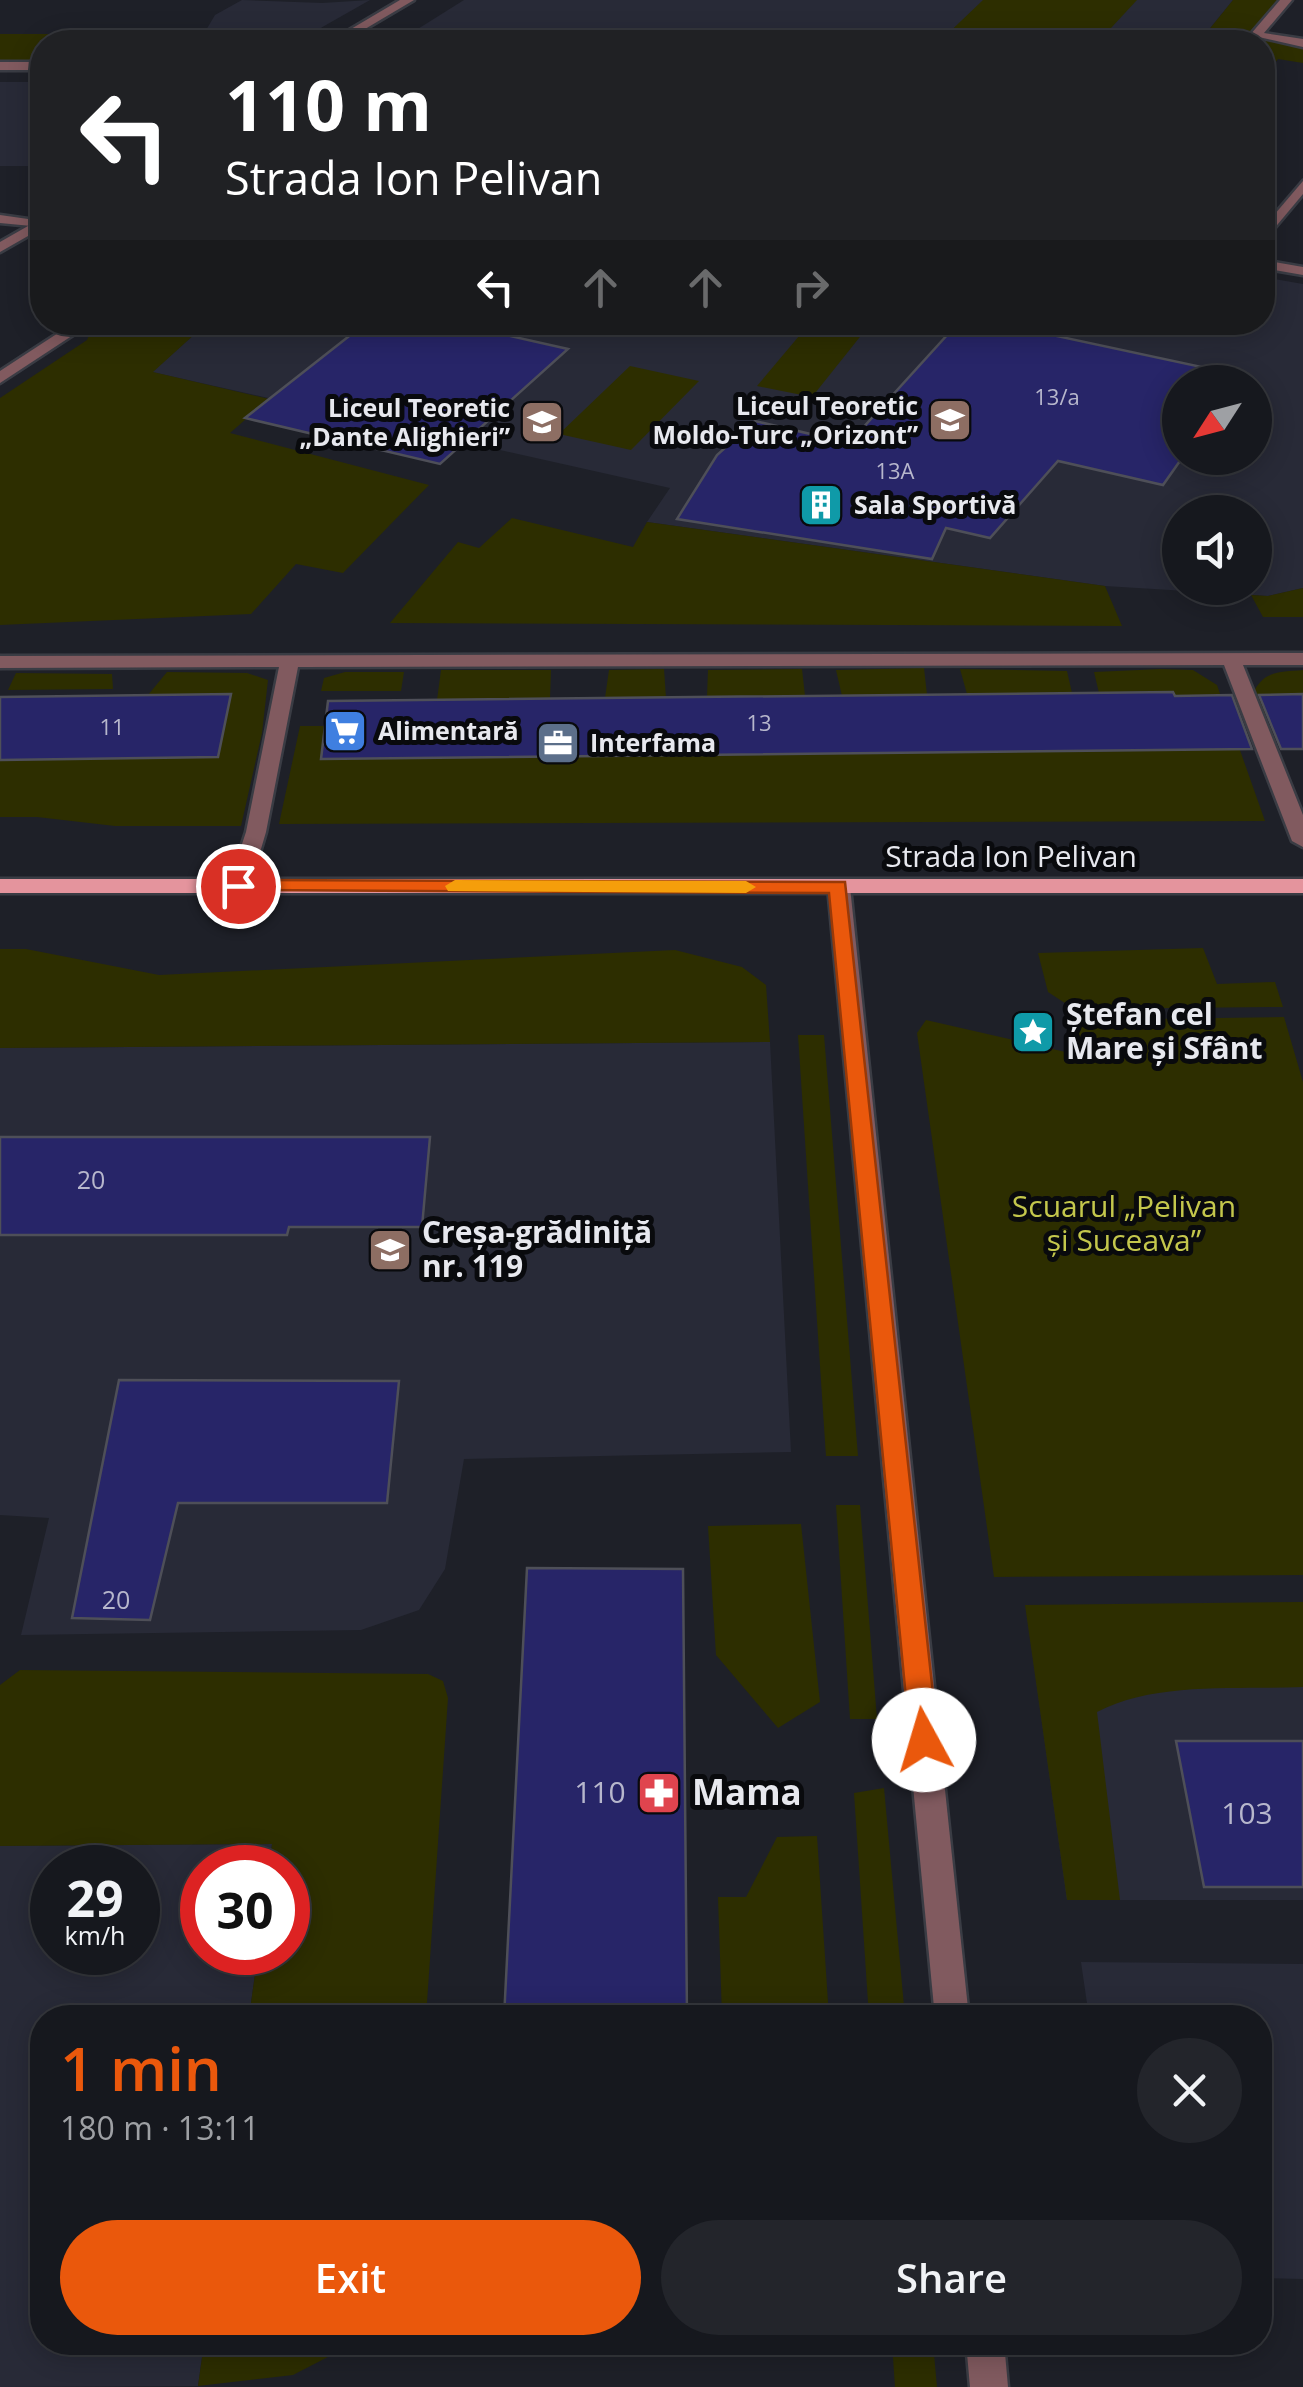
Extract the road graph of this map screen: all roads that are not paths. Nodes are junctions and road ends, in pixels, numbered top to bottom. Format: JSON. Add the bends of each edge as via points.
{"nodes":[{"id":1,"x":408,"y":0,"type":"edge"},
{"id":2,"x":1286,"y":0,"type":"edge"},
{"id":3,"x":357,"y":30,"type":"edge"},
{"id":4,"x":1260,"y":30,"type":"edge"},
{"id":5,"x":1275,"y":39,"type":"edge"},
{"id":6,"x":1303,"y":44,"type":"edge"},
{"id":7,"x":0,"y":66,"type":"edge"},
{"id":8,"x":30,"y":66,"type":"edge"},
{"id":9,"x":1303,"y":185,"type":"edge"},
{"id":10,"x":0,"y":219,"type":"edge"},
{"id":11,"x":30,"y":222,"type":"edge"},
{"id":12,"x":1275,"y":222,"type":"edge"},
{"id":13,"x":30,"y":230,"type":"edge"},
{"id":14,"x":0,"y":248,"type":"edge"},
{"id":15,"x":1275,"y":266,"type":"edge"},
{"id":16,"x":1303,"y":271,"type":"edge"},
{"id":17,"x":66,"y":335,"type":"edge"},
{"id":18,"x":0,"y":378,"type":"edge"},
{"id":19,"x":1303,"y":659,"type":"edge"},
{"id":20,"x":290,"y":660,"type":"junction"},
{"id":21,"x":1232,"y":660,"type":"junction"},
{"id":22,"x":0,"y":662,"type":"edge"},
{"id":23,"x":1303,"y":841,"type":"edge"},
{"id":24,"x":0,"y":886,"type":"edge"},
{"id":25,"x":238,"y":886,"type":"junction"},
{"id":26,"x":838,"y":886,"type":"junction"},
{"id":27,"x":1303,"y":886,"type":"edge"},
{"id":28,"x":951,"y":2005,"type":"edge"},
{"id":29,"x":986,"y":2355,"type":"edge"},
{"id":30,"x":990,"y":2387,"type":"edge"}],
"edges":[{"from":1,"to":3,"type":"street"},
{"from":2,"to":4,"type":"street"},
{"from":5,"to":6,"type":"street"},
{"from":7,"to":8,"type":"street"},
{"from":9,"to":12,"type":"street"},
{"from":10,"to":11,"type":"street"},
{"from":13,"to":14,"type":"street"},
{"from":15,"to":16,"type":"street"},
{"from":17,"to":18,"type":"street"},
{"from":19,"to":21,"type":"street"},
{"from":20,"to":21,"type":"street"},
{"from":20,"to":22,"type":"street"},
{"from":20,"to":25,"type":"street","via":[[256,832]]},
{"from":21,"to":23,"type":"street"},
{"from":24,"to":25,"type":"main road","name":"Strada Ion Pelivan"},
{"from":25,"to":26,"type":"main road","name":"Strada Ion Pelivan"},
{"from":26,"to":27,"type":"main road","name":"Strada Ion Pelivan"},
{"from":26,"to":28,"type":"street"},
{"from":29,"to":30,"type":"street"}]}
